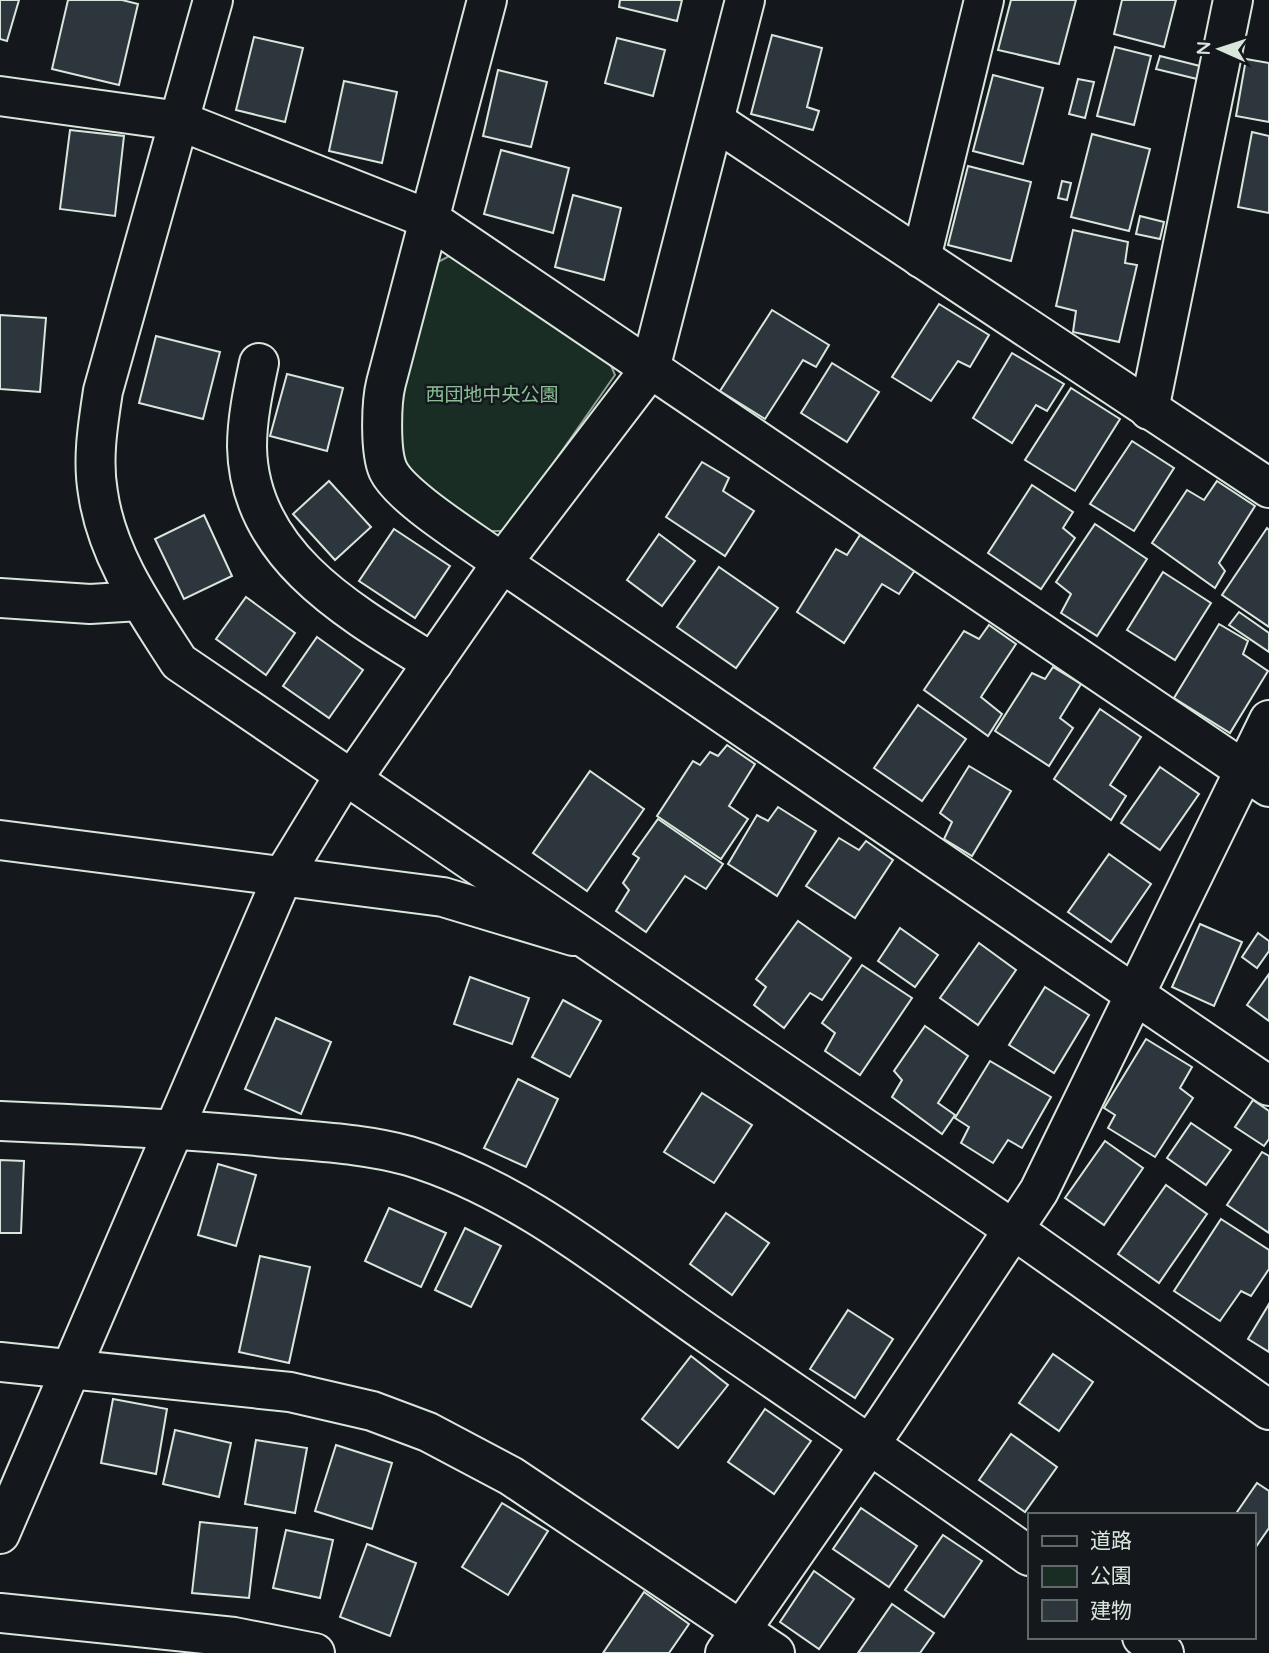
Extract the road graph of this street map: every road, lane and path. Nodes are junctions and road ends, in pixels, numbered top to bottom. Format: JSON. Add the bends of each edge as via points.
{"nodes":[{"id":1,"x":213,"y":0,"type":"edge"},
{"id":2,"x":487,"y":0,"type":"edge"},
{"id":3,"x":745,"y":0,"type":"edge"},
{"id":4,"x":984,"y":0,"type":"edge"},
{"id":5,"x":1233,"y":0,"type":"edge"},
{"id":6,"x":0,"y":96,"type":"edge"},
{"id":7,"x":180,"y":121,"type":"junction"},
{"id":8,"x":715,"y":121,"type":"junction"},
{"id":9,"x":430,"y":220,"type":"junction"},
{"id":10,"x":921,"y":258,"type":"junction"},
{"id":11,"x":259,"y":363,"type":"dead end"},
{"id":12,"x":650,"y":369,"type":"junction"},
{"id":13,"x":1149,"y":410,"type":"junction"},
{"id":14,"x":1269,"y":488,"type":"edge"},
{"id":15,"x":502,"y":563,"type":"junction"},
{"id":16,"x":0,"y":598,"type":"edge"},
{"id":17,"x":140,"y":601,"type":"junction"},
{"id":18,"x":433,"y":663,"type":"junction"},
{"id":19,"x":1269,"y":720,"type":"edge"},
{"id":20,"x":347,"y":778,"type":"junction"},
{"id":21,"x":1257,"y":778,"type":"edge"},
{"id":22,"x":0,"y":840,"type":"edge"},
{"id":23,"x":283,"y":876,"type":"junction"},
{"id":24,"x":586,"y":940,"type":"junction"},
{"id":25,"x":1135,"y":995,"type":"junction"},
{"id":26,"x":1269,"y":1086,"type":"edge"},
{"id":27,"x":0,"y":1121,"type":"edge"},
{"id":28,"x":176,"y":1129,"type":"junction"},
{"id":29,"x":1014,"y":1230,"type":"junction"},
{"id":30,"x":0,"y":1362,"type":"edge"},
{"id":31,"x":72,"y":1368,"type":"junction"},
{"id":32,"x":1269,"y":1410,"type":"edge"},
{"id":33,"x":871,"y":1443,"type":"junction"},
{"id":34,"x":0,"y":1534,"type":"edge"},
{"id":35,"x":1028,"y":1555,"type":"edge"},
{"id":36,"x":0,"y":1613,"type":"edge"},
{"id":37,"x":1145,"y":1639,"type":"edge"},
{"id":38,"x":733,"y":1642,"type":"edge"},
{"id":39,"x":315,"y":1653,"type":"edge"},
{"id":40,"x":775,"y":1653,"type":"edge"},
{"id":41,"x":1164,"y":1653,"type":"edge"}],
"edges":[{"from":1,"to":7,"type":"street"},
{"from":2,"to":9,"type":"street"},
{"from":3,"to":8,"type":"street"},
{"from":4,"to":10,"type":"street"},
{"from":5,"to":13,"type":"street"},
{"from":6,"to":7,"type":"street"},
{"from":7,"to":9,"type":"street"},
{"from":7,"to":17,"type":"street","via":[[103,391],[96,438],[97,493],[113,550]]},
{"from":8,"to":10,"type":"street"},
{"from":8,"to":12,"type":"street"},
{"from":9,"to":12,"type":"street"},
{"from":9,"to":15,"type":"street","via":[[381,405],[388,470],[408,494]]},
{"from":10,"to":13,"type":"street"},
{"from":11,"to":18,"type":"street","via":[[248,413],[251,479],[285,552],[345,609]]},
{"from":12,"to":15,"type":"street"},
{"from":12,"to":21,"type":"street"},
{"from":13,"to":14,"type":"street"},
{"from":15,"to":18,"type":"street"},
{"from":15,"to":25,"type":"street"},
{"from":16,"to":17,"type":"street","via":[[90,604]]},
{"from":17,"to":20,"type":"street","via":[[178,662]]},
{"from":18,"to":20,"type":"street"},
{"from":19,"to":21,"type":"street"},
{"from":20,"to":23,"type":"street"},
{"from":20,"to":24,"type":"street"},
{"from":21,"to":25,"type":"street"},
{"from":22,"to":23,"type":"street"},
{"from":23,"to":24,"type":"street","via":[[443,897]]},
{"from":23,"to":28,"type":"street"},
{"from":24,"to":29,"type":"street"},
{"from":25,"to":26,"type":"street"},
{"from":25,"to":29,"type":"street","via":[[1039,1191]]},
{"from":27,"to":28,"type":"street"},
{"from":28,"to":31,"type":"street"},
{"from":28,"to":33,"type":"street","via":[[348,1144],[454,1172],[576,1240]]},
{"from":29,"to":32,"type":"street"},
{"from":29,"to":33,"type":"street"},
{"from":30,"to":31,"type":"street"},
{"from":31,"to":34,"type":"street"},
{"from":31,"to":38,"type":"street","via":[[290,1392],[372,1411],[428,1432],[511,1476]]},
{"from":33,"to":35,"type":"street"},
{"from":33,"to":38,"type":"street"},
{"from":36,"to":39,"type":"street","via":[[234,1637]]},
{"from":37,"to":41,"type":"street"},
{"from":38,"to":40,"type":"street"}]}
